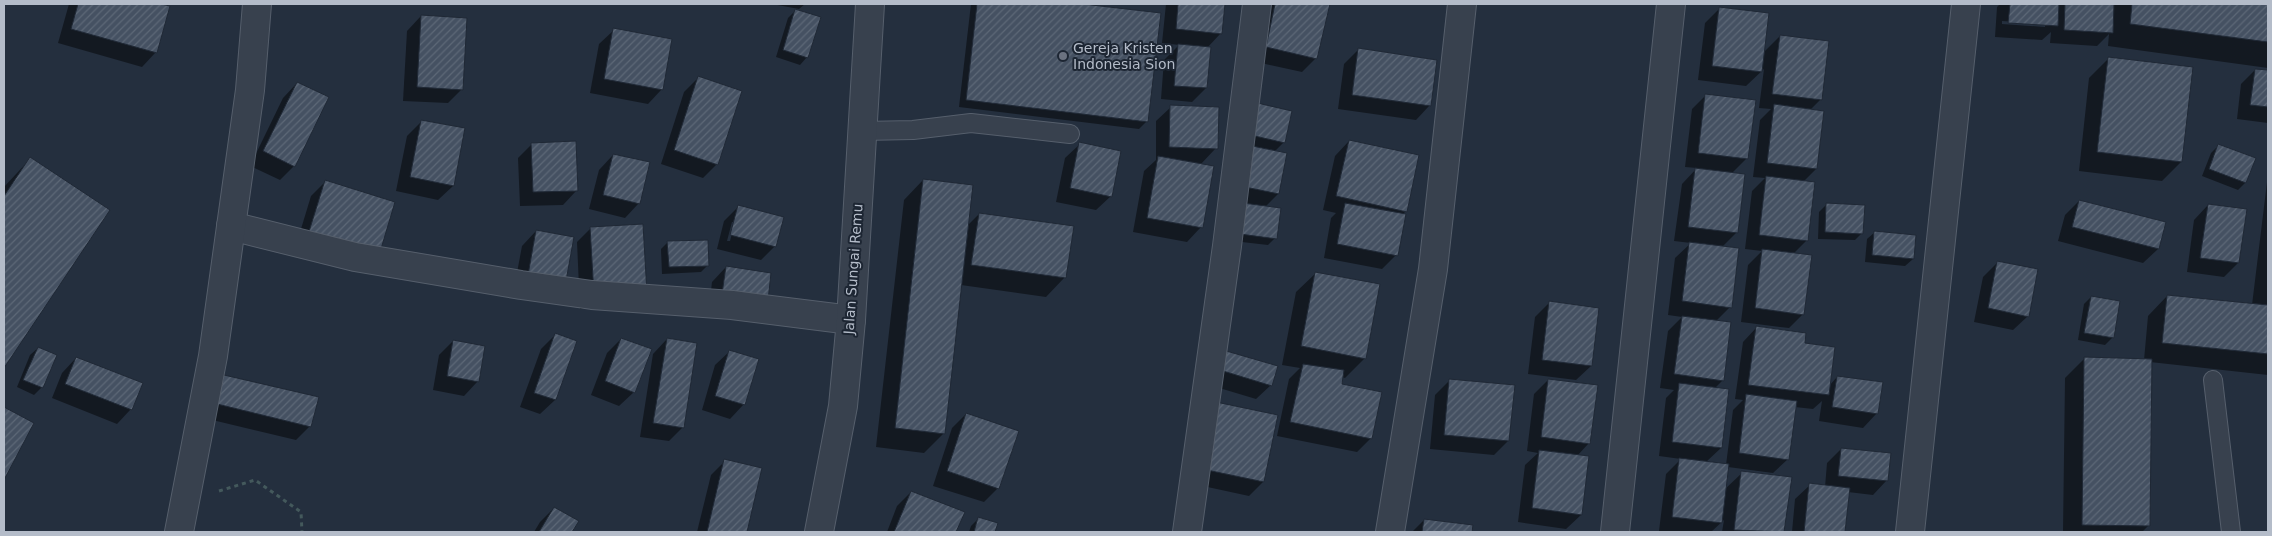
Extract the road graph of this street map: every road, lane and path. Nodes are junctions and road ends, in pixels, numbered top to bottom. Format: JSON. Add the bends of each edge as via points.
{"nodes":[{"id":1,"x":257,"y":4,"type":"edge"},
{"id":2,"x":870,"y":4,"type":"edge"},
{"id":3,"x":1256,"y":4,"type":"edge"},
{"id":4,"x":1462,"y":4,"type":"edge"},
{"id":5,"x":1671,"y":4,"type":"edge"},
{"id":6,"x":1965,"y":4,"type":"edge"},
{"id":7,"x":862,"y":131,"type":"junction"},
{"id":8,"x":1070,"y":134,"type":"dead end"},
{"id":9,"x":231,"y":226,"type":"junction"},
{"id":10,"x":851,"y":320,"type":"junction"},
{"id":11,"x":2213,"y":380,"type":"dead end"},
{"id":12,"x":185,"y":502,"type":"junction"},
{"id":13,"x":179,"y":532,"type":"edge"},
{"id":14,"x":302,"y":532,"type":"edge"},
{"id":15,"x":818,"y":532,"type":"edge"},
{"id":16,"x":1188,"y":532,"type":"edge"},
{"id":17,"x":1390,"y":532,"type":"edge"},
{"id":18,"x":1615,"y":532,"type":"edge"},
{"id":19,"x":1910,"y":532,"type":"edge"},
{"id":20,"x":2230,"y":532,"type":"edge"}],
"edges":[{"from":1,"to":9,"type":"street","via":[[250,90]]},
{"from":2,"to":7,"type":"street","name":"Jalan Sungai Remu"},
{"from":3,"to":16,"type":"street"},
{"from":4,"to":17,"type":"street","via":[[1433,270]]},
{"from":5,"to":18,"type":"street"},
{"from":6,"to":19,"type":"street"},
{"from":7,"to":8,"type":"lane","via":[[913,130],[971,123]]},
{"from":7,"to":10,"type":"street","name":"Jalan Sungai Remu"},
{"from":9,"to":10,"type":"street","via":[[355,257],[520,285]]},
{"from":9,"to":12,"type":"street","via":[[213,356]]},
{"from":10,"to":15,"type":"street","name":"Jalan Sungai Remu","via":[[843,406]]},
{"from":11,"to":20,"type":"lane"},
{"from":12,"to":13,"type":"street"},
{"from":12,"to":14,"type":"path","via":[[255,480],[302,512]]}]}
